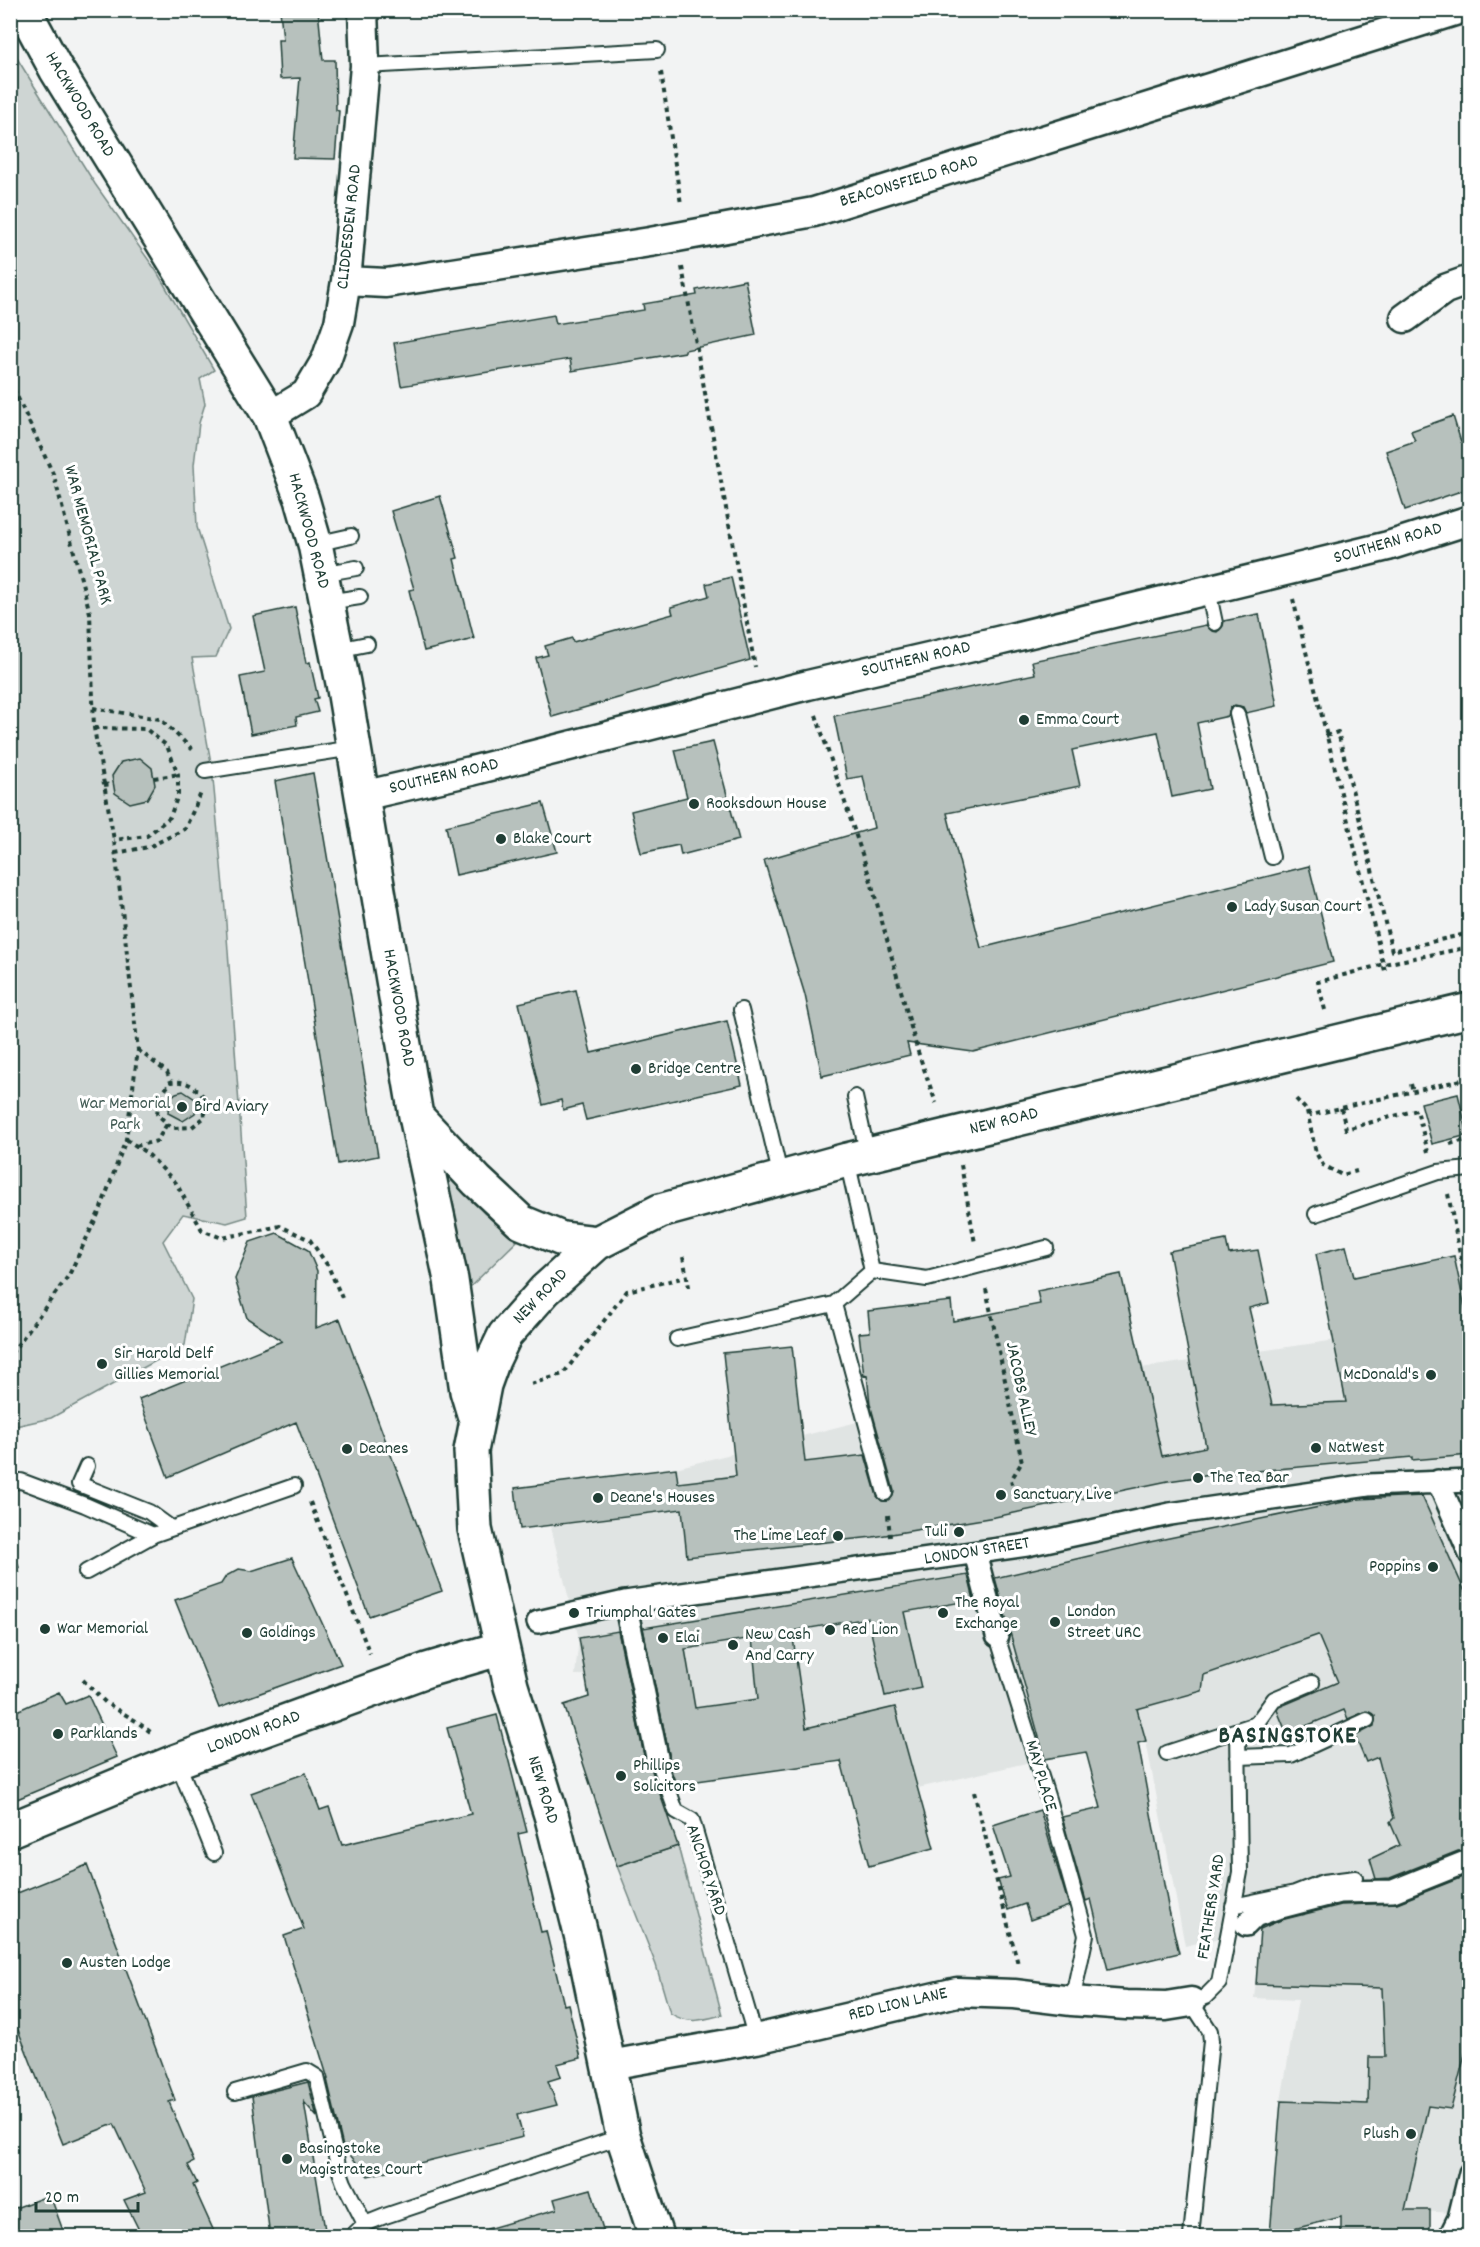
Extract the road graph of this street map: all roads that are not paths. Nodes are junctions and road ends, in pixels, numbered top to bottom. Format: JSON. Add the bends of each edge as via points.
{"nodes":[{"id":1,"x":24,"y":10,"type":"edge"},
{"id":2,"x":363,"y":10,"type":"edge"},
{"id":3,"x":1458,"y":10,"type":"edge"},
{"id":4,"x":657,"y":50,"type":"road end"},
{"id":5,"x":365,"y":66,"type":"junction"},
{"id":6,"x":1470,"y":280,"type":"edge"},
{"id":7,"x":345,"y":281,"type":"junction"},
{"id":8,"x":1405,"y":318,"type":"dead end"},
{"id":9,"x":270,"y":416,"type":"junction"},
{"id":10,"x":1470,"y":520,"type":"edge"},
{"id":11,"x":351,"y":536,"type":"dead end"},
{"id":12,"x":356,"y":568,"type":"dead end"},
{"id":13,"x":320,"y":579,"type":"junction"},
{"id":14,"x":1208,"y":590,"type":"junction"},
{"id":15,"x":360,"y":597,"type":"dead end"},
{"id":16,"x":1215,"y":623,"type":"dead end"},
{"id":17,"x":1237,"y":714,"type":"dead end"},
{"id":18,"x":353,"y":748,"type":"junction"},
{"id":19,"x":205,"y":771,"type":"road end"},
{"id":20,"x":362,"y":796,"type":"junction"},
{"id":21,"x":1272,"y":857,"type":"dead end"},
{"id":22,"x":741,"y":1010,"type":"dead end"},
{"id":23,"x":1470,"y":1010,"type":"edge"},
{"id":24,"x":855,"y":1097,"type":"dead end"},
{"id":25,"x":416,"y":1116,"type":"junction"},
{"id":26,"x":857,"y":1158,"type":"junction"},
{"id":27,"x":1470,"y":1169,"type":"edge"},
{"id":28,"x":781,"y":1178,"type":"junction"},
{"id":29,"x":1316,"y":1214,"type":"dead end"},
{"id":30,"x":597,"y":1243,"type":"junction"},
{"id":31,"x":1046,"y":1248,"type":"dead end"},
{"id":32,"x":873,"y":1271,"type":"junction"},
{"id":33,"x":834,"y":1304,"type":"junction"},
{"id":34,"x":677,"y":1339,"type":"dead end"},
{"id":35,"x":476,"y":1421,"type":"junction"},
{"id":36,"x":87,"y":1466,"type":"dead end"},
{"id":37,"x":1438,"y":1481,"type":"junction"},
{"id":38,"x":1470,"y":1481,"type":"edge"},
{"id":39,"x":10,"y":1482,"type":"edge"},
{"id":40,"x":294,"y":1486,"type":"road end"},
{"id":41,"x":885,"y":1493,"type":"road end"},
{"id":42,"x":171,"y":1528,"type":"junction"},
{"id":43,"x":153,"y":1535,"type":"junction"},
{"id":44,"x":975,"y":1553,"type":"junction"},
{"id":45,"x":1470,"y":1554,"type":"edge"},
{"id":46,"x":86,"y":1572,"type":"dead end"},
{"id":47,"x":625,"y":1602,"type":"junction"},
{"id":48,"x":538,"y":1622,"type":"dead end"},
{"id":49,"x":997,"y":1636,"type":"joint"},
{"id":50,"x":502,"y":1648,"type":"junction"},
{"id":51,"x":1312,"y":1683,"type":"dead end"},
{"id":52,"x":1367,"y":1720,"type":"dead end"},
{"id":53,"x":1238,"y":1730,"type":"junction"},
{"id":54,"x":1167,"y":1754,"type":"dead end"},
{"id":55,"x":657,"y":1758,"type":"joint"},
{"id":56,"x":1238,"y":1758,"type":"junction"},
{"id":57,"x":177,"y":1761,"type":"junction"},
{"id":58,"x":10,"y":1830,"type":"edge"},
{"id":59,"x":214,"y":1853,"type":"dead end"},
{"id":60,"x":1470,"y":1863,"type":"edge"},
{"id":61,"x":1355,"y":1878,"type":"dead end"},
{"id":62,"x":1233,"y":1906,"type":"junction"},
{"id":63,"x":1246,"y":1925,"type":"dead end"},
{"id":64,"x":1072,"y":2001,"type":"junction"},
{"id":65,"x":1191,"y":2002,"type":"junction"},
{"id":66,"x":756,"y":2039,"type":"junction"},
{"id":67,"x":609,"y":2065,"type":"junction"},
{"id":68,"x":235,"y":2092,"type":"dead end"},
{"id":69,"x":623,"y":2136,"type":"junction"},
{"id":70,"x":1470,"y":2173,"type":"edge"},
{"id":71,"x":365,"y":2224,"type":"junction"},
{"id":72,"x":1458,"y":2230,"type":"edge"},
{"id":73,"x":352,"y":2236,"type":"edge"},
{"id":74,"x":656,"y":2236,"type":"edge"},
{"id":75,"x":1191,"y":2236,"type":"edge"}],
"edges":[{"from":1,"to":9,"type":"street","name":"HACKWOOD ROAD","via":[[56,69]]},
{"from":2,"to":5,"type":"street","name":"CLIDDESDEN ROAD"},
{"from":3,"to":7,"type":"street","name":"BEACONSFIELD ROAD","via":[[814,212],[386,283]]},
{"from":4,"to":5,"type":"lane"},
{"from":5,"to":7,"type":"street","name":"CLIDDESDEN ROAD"},
{"from":6,"to":8,"type":"street","via":[[1445,289]]},
{"from":7,"to":9,"type":"street","name":"CLIDDESDEN ROAD","via":[[339,323],[326,360],[306,394]]},
{"from":9,"to":13,"type":"street","name":"HACKWOOD ROAD","via":[[298,489]]},
{"from":10,"to":14,"type":"street","name":"SOUTHERN ROAD","via":[[1388,546]]},
{"from":11,"to":13,"type":"lane"},
{"from":12,"to":13,"type":"lane"},
{"from":13,"to":15,"type":"lane"},
{"from":13,"to":18,"type":"street","name":"HACKWOOD ROAD","via":[[352,647]]},
{"from":14,"to":16,"type":"lane"},
{"from":14,"to":20,"type":"street","name":"SOUTHERN ROAD"},
{"from":17,"to":21,"type":"lane"},
{"from":18,"to":19,"type":"lane"},
{"from":18,"to":20,"type":"street","name":"HACKWOOD ROAD"},
{"from":20,"to":25,"type":"street","name":"HACKWOOD ROAD"},
{"from":22,"to":28,"type":"lane"},
{"from":23,"to":26,"type":"street","name":"NEW ROAD"},
{"from":24,"to":26,"type":"lane"},
{"from":25,"to":30,"type":"street","via":[[521,1222],[562,1239]]},
{"from":25,"to":35,"type":"street","name":"HACKWOOD ROAD","via":[[452,1280],[467,1390]]},
{"from":26,"to":28,"type":"street","name":"NEW ROAD"},
{"from":26,"to":32,"type":"lane"},
{"from":27,"to":29,"type":"lane","via":[[1438,1172]]},
{"from":28,"to":30,"type":"street","name":"NEW ROAD","via":[[660,1211]]},
{"from":30,"to":35,"type":"street","name":"NEW ROAD","via":[[545,1290],[505,1335],[484,1385]]},
{"from":31,"to":32,"type":"lane","via":[[927,1279]]},
{"from":32,"to":33,"type":"lane"},
{"from":33,"to":34,"type":"lane"},
{"from":33,"to":41,"type":"lane"},
{"from":35,"to":50,"type":"street","name":"NEW ROAD","via":[[471,1451],[475,1529]]},
{"from":36,"to":42,"type":"lane","via":[[80,1484],[149,1512]]},
{"from":37,"to":38,"type":"street","name":"LONDON STREET"},
{"from":37,"to":44,"type":"street","name":"LONDON STREET","via":[[1368,1485],[1170,1514]]},
{"from":37,"to":45,"type":"street"},
{"from":39,"to":43,"type":"lane","via":[[21,1481]]},
{"from":40,"to":42,"type":"lane"},
{"from":42,"to":43,"type":"lane"},
{"from":43,"to":46,"type":"lane"},
{"from":44,"to":47,"type":"street","name":"LONDON STREET"},
{"from":44,"to":49,"type":"street","name":"MAY PLACE"},
{"from":47,"to":48,"type":"street","name":"LONDON STREET"},
{"from":47,"to":55,"type":"street","name":"ANCHOR YARD"},
{"from":49,"to":64,"type":"lane","name":"MAY PLACE","via":[[1086,1935]]},
{"from":50,"to":57,"type":"street","name":"LONDON ROAD","via":[[428,1670]]},
{"from":50,"to":67,"type":"street","name":"NEW ROAD","via":[[552,1818]]},
{"from":51,"to":53,"type":"lane","via":[[1274,1699],[1256,1724]]},
{"from":52,"to":56,"type":"lane","via":[[1291,1755]]},
{"from":53,"to":54,"type":"lane"},
{"from":53,"to":56,"type":"lane","name":"FEATHERS YARD"},
{"from":55,"to":66,"type":"lane","name":"ANCHOR YARD","via":[[676,1811],[692,1820]]},
{"from":56,"to":62,"type":"lane","name":"FEATHERS YARD","via":[[1240,1872]]},
{"from":57,"to":58,"type":"street","name":"LONDON ROAD"},
{"from":57,"to":59,"type":"lane"},
{"from":60,"to":63,"type":"street","via":[[1393,1891],[1340,1892],[1277,1908],[1255,1916]]},
{"from":61,"to":62,"type":"lane","via":[[1323,1882],[1295,1893]]},
{"from":62,"to":65,"type":"lane","name":"FEATHERS YARD","via":[[1219,1983],[1205,1997]]},
{"from":64,"to":65,"type":"street","name":"RED LION LANE","via":[[1166,2006]]},
{"from":64,"to":66,"type":"street","name":"RED LION LANE","via":[[957,1992]]},
{"from":65,"to":75,"type":"lane","via":[[1210,2031],[1211,2041]]},
{"from":66,"to":67,"type":"street","name":"RED LION LANE"},
{"from":67,"to":69,"type":"street","name":"NEW ROAD"},
{"from":68,"to":71,"type":"lane","via":[[307,2071],[314,2073],[339,2169]]},
{"from":69,"to":71,"type":"lane"},
{"from":69,"to":74,"type":"street","name":"NEW ROAD"},
{"from":70,"to":72,"type":"street"},
{"from":71,"to":73,"type":"lane"}]}
